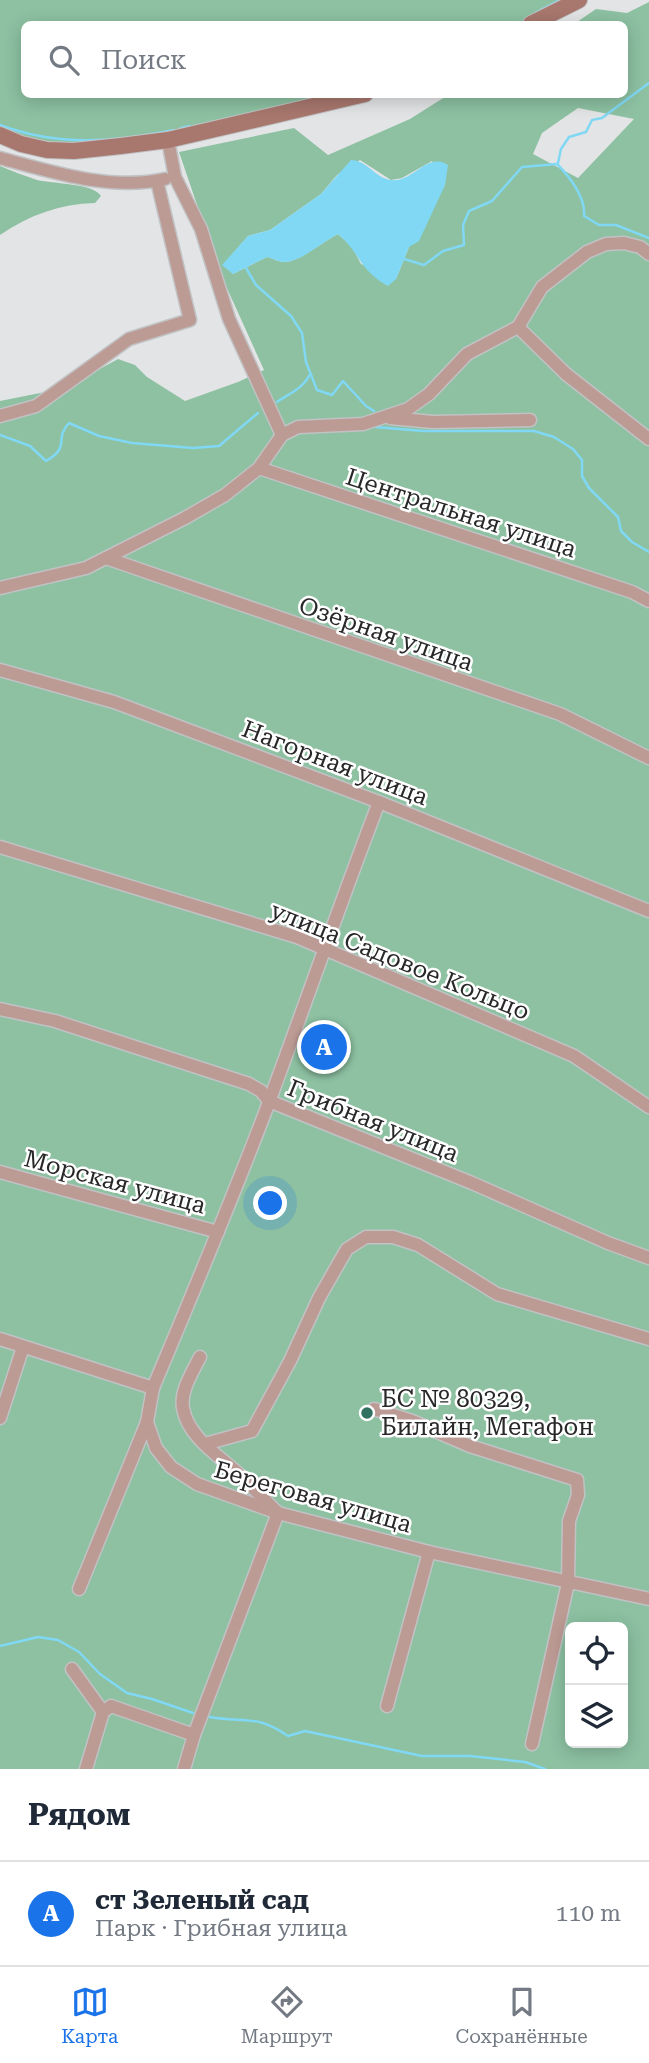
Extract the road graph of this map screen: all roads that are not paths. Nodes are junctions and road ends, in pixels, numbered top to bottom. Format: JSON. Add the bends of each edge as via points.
{"nodes":[{"id":1,"x":579,"y":0,"type":"edge"},
{"id":2,"x":537,"y":21,"type":"edge"},
{"id":3,"x":348,"y":98,"type":"edge"},
{"id":4,"x":0,"y":135,"type":"edge"},
{"id":5,"x":168,"y":140,"type":"junction"},
{"id":6,"x":0,"y":158,"type":"edge"},
{"id":7,"x":175,"y":177,"type":"junction"},
{"id":8,"x":157,"y":181,"type":"junction"},
{"id":9,"x":649,"y":254,"type":"edge"},
{"id":10,"x":518,"y":327,"type":"junction"},
{"id":11,"x":0,"y":416,"type":"edge"},
{"id":12,"x":386,"y":417,"type":"junction"},
{"id":13,"x":530,"y":420,"type":"dead end"},
{"id":14,"x":282,"y":435,"type":"junction"},
{"id":15,"x":649,"y":439,"type":"edge"},
{"id":16,"x":259,"y":468,"type":"junction"},
{"id":17,"x":106,"y":558,"type":"junction"},
{"id":18,"x":0,"y":588,"type":"edge"},
{"id":19,"x":649,"y":601,"type":"edge"},
{"id":20,"x":0,"y":670,"type":"edge"},
{"id":21,"x":649,"y":758,"type":"edge"},
{"id":22,"x":379,"y":802,"type":"junction"},
{"id":23,"x":0,"y":847,"type":"edge"},
{"id":24,"x":649,"y":911,"type":"edge"},
{"id":25,"x":323,"y":948,"type":"junction"},
{"id":26,"x":0,"y":1009,"type":"edge"},
{"id":27,"x":269,"y":1101,"type":"junction"},
{"id":28,"x":649,"y":1107,"type":"edge"},
{"id":29,"x":0,"y":1172,"type":"edge"},
{"id":30,"x":218,"y":1232,"type":"junction"},
{"id":31,"x":649,"y":1258,"type":"edge"},
{"id":32,"x":647,"y":1334,"type":"edge"},
{"id":33,"x":0,"y":1339,"type":"edge"},
{"id":34,"x":23,"y":1347,"type":"junction"},
{"id":35,"x":200,"y":1357,"type":"dead end"},
{"id":36,"x":153,"y":1388,"type":"junction"},
{"id":37,"x":374,"y":1409,"type":"dead end"},
{"id":38,"x":0,"y":1419,"type":"edge"},
{"id":39,"x":147,"y":1422,"type":"junction"},
{"id":40,"x":205,"y":1444,"type":"junction"},
{"id":41,"x":278,"y":1514,"type":"junction"},
{"id":42,"x":429,"y":1552,"type":"junction"},
{"id":43,"x":568,"y":1583,"type":"junction"},
{"id":44,"x":79,"y":1589,"type":"dead end"},
{"id":45,"x":649,"y":1600,"type":"edge"},
{"id":46,"x":72,"y":1669,"type":"dead end"},
{"id":47,"x":387,"y":1706,"type":"dead end"},
{"id":48,"x":103,"y":1712,"type":"junction"},
{"id":49,"x":194,"y":1735,"type":"junction"},
{"id":50,"x":532,"y":1744,"type":"dead end"},
{"id":51,"x":86,"y":1769,"type":"edge"},
{"id":52,"x":184,"y":1769,"type":"edge"}],
"edges":[{"from":1,"to":2,"type":"street"},
{"from":3,"to":5,"type":"street"},
{"from":4,"to":5,"type":"street","via":[[47,150],[74,151]]},
{"from":5,"to":7,"type":"street"},
{"from":6,"to":8,"type":"street","via":[[84,180]]},
{"from":7,"to":8,"type":"street"},
{"from":7,"to":14,"type":"street","via":[[201,229],[229,319]]},
{"from":8,"to":11,"type":"street","via":[[190,320],[129,339],[36,406]]},
{"from":9,"to":10,"type":"street","via":[[624,243],[606,244],[587,253],[542,287]]},
{"from":10,"to":12,"type":"street","via":[[467,354],[429,394]]},
{"from":10,"to":15,"type":"street","via":[[566,373]]},
{"from":12,"to":13,"type":"street","via":[[433,422]]},
{"from":12,"to":14,"type":"street","via":[[363,424],[298,427]]},
{"from":14,"to":16,"type":"street"},
{"from":16,"to":17,"type":"street","via":[[225,495]]},
{"from":16,"to":19,"type":"street","name":"Центральная улица"},
{"from":17,"to":18,"type":"street","via":[[59,576]]},
{"from":17,"to":21,"type":"street","name":"Озёрная улица","via":[[560,714]]},
{"from":20,"to":22,"type":"street","name":"Нагорная улица","via":[[114,702]]},
{"from":22,"to":24,"type":"street","name":"Нагорная улица"},
{"from":22,"to":25,"type":"street"},
{"from":23,"to":25,"type":"street","name":"улица Садовое Кольцо"},
{"from":25,"to":27,"type":"street"},
{"from":25,"to":28,"type":"street","name":"улица Садовое Кольцо","via":[[574,1056]]},
{"from":26,"to":27,"type":"street","name":"Грибная улица","via":[[55,1021],[249,1084]]},
{"from":27,"to":30,"type":"street"},
{"from":27,"to":31,"type":"street","name":"Грибная улица"},
{"from":29,"to":30,"type":"street","name":"Морская улица"},
{"from":30,"to":36,"type":"street"},
{"from":32,"to":40,"type":"street","via":[[497,1294],[418,1245],[393,1237],[366,1237],[347,1249],[252,1431]]},
{"from":33,"to":34,"type":"street"},
{"from":34,"to":36,"type":"street"},
{"from":34,"to":38,"type":"street"},
{"from":35,"to":40,"type":"street","via":[[184,1390],[182,1407],[188,1424]]},
{"from":36,"to":39,"type":"street"},
{"from":37,"to":43,"type":"street","via":[[577,1480],[578,1495],[569,1521]]},
{"from":39,"to":41,"type":"street","name":"Береговая улица","via":[[162,1458],[182,1476]]},
{"from":39,"to":44,"type":"street"},
{"from":40,"to":41,"type":"street"},
{"from":41,"to":42,"type":"street","name":"Береговая улица"},
{"from":41,"to":49,"type":"street"},
{"from":42,"to":43,"type":"street","name":"Береговая улица"},
{"from":42,"to":47,"type":"street"},
{"from":43,"to":45,"type":"street","name":"Береговая улица"},
{"from":43,"to":50,"type":"street"},
{"from":46,"to":48,"type":"street"},
{"from":48,"to":49,"type":"street","via":[[111,1706]]},
{"from":48,"to":51,"type":"street"},
{"from":49,"to":52,"type":"street"}]}
